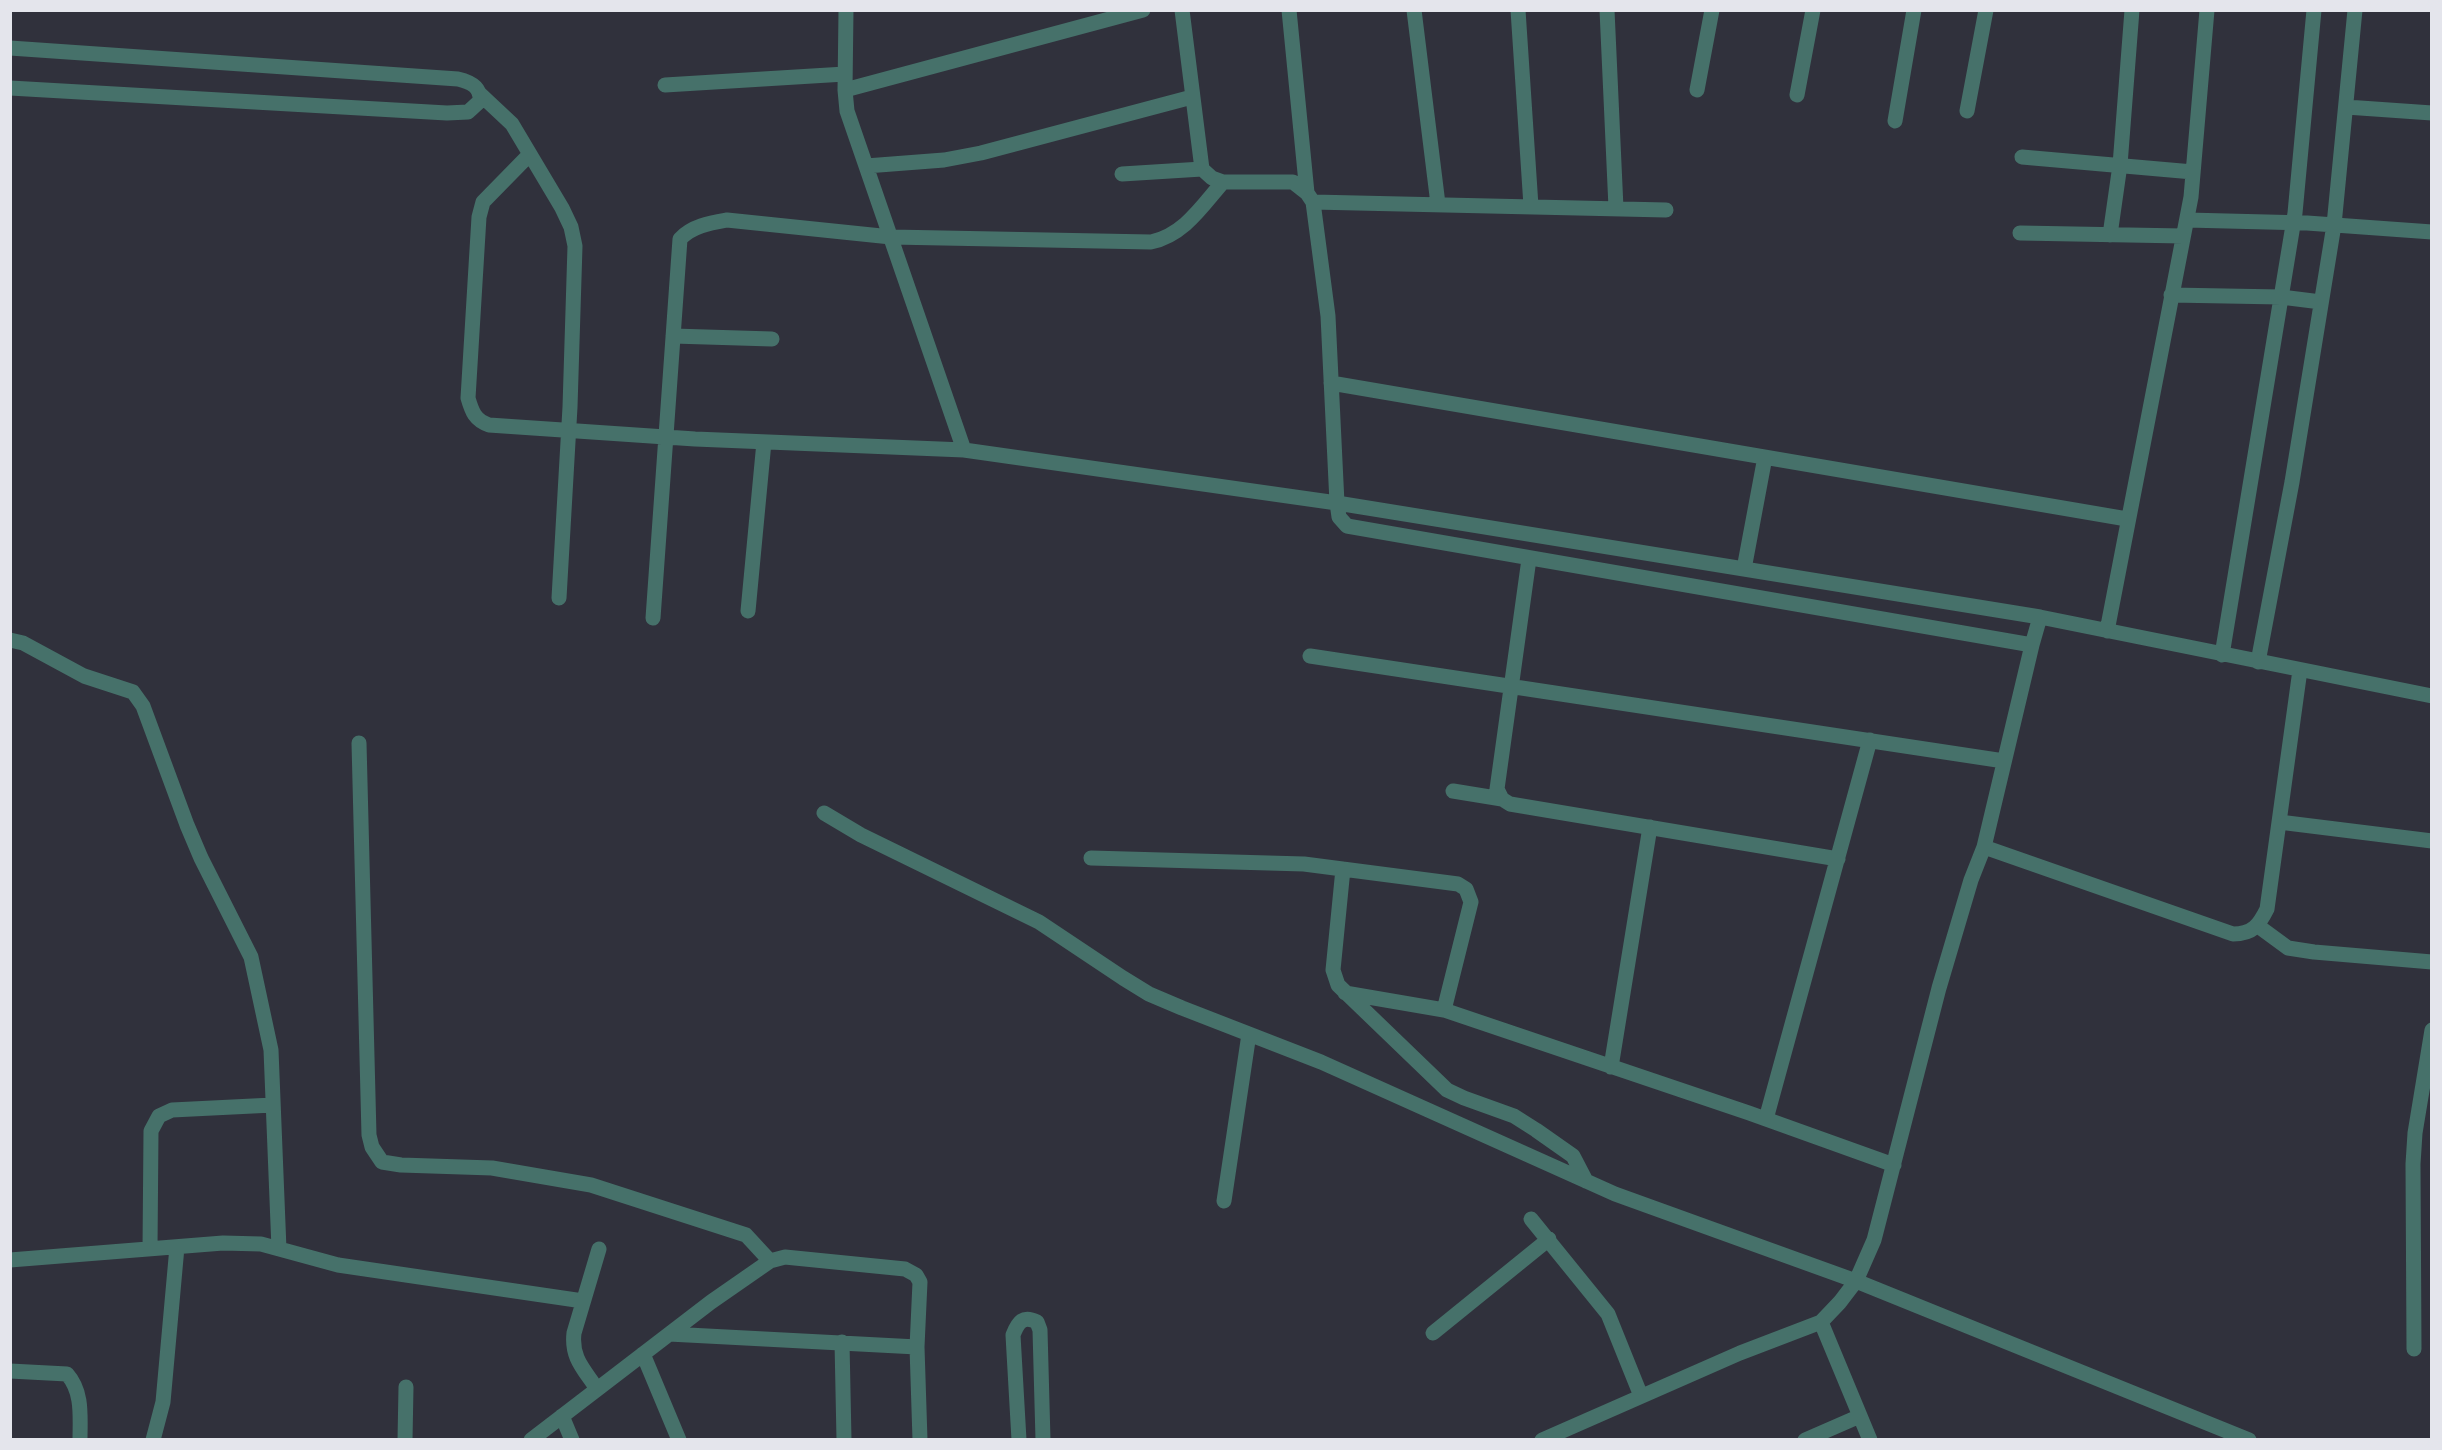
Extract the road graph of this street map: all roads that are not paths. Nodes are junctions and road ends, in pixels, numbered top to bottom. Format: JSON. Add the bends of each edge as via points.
{"nodes":[{"id":1,"x":846,"y":10,"type":"edge"},
{"id":2,"x":1143,"y":10,"type":"edge"},
{"id":3,"x":1182,"y":10,"type":"edge"},
{"id":4,"x":1289,"y":10,"type":"edge"},
{"id":5,"x":1414,"y":10,"type":"edge"},
{"id":6,"x":1518,"y":10,"type":"edge"},
{"id":7,"x":1607,"y":10,"type":"edge"},
{"id":8,"x":1712,"y":10,"type":"edge"},
{"id":9,"x":1813,"y":10,"type":"edge"},
{"id":10,"x":1986,"y":10,"type":"edge"},
{"id":11,"x":2132,"y":10,"type":"edge"},
{"id":12,"x":2207,"y":10,"type":"edge"},
{"id":13,"x":2314,"y":10,"type":"edge"},
{"id":14,"x":2355,"y":10,"type":"edge"},
{"id":15,"x":1912,"y":11,"type":"edge"},
{"id":16,"x":10,"y":48,"type":"edge"},
{"id":17,"x":845,"y":74,"type":"junction"},
{"id":18,"x":665,"y":85,"type":"dead end"},
{"id":19,"x":10,"y":88,"type":"edge"},
{"id":20,"x":845,"y":90,"type":"junction"},
{"id":21,"x":1697,"y":90,"type":"dead end"},
{"id":22,"x":480,"y":94,"type":"junction"},
{"id":23,"x":1797,"y":95,"type":"dead end"},
{"id":24,"x":1192,"y":97,"type":"junction"},
{"id":25,"x":2346,"y":107,"type":"junction"},
{"id":26,"x":1967,"y":111,"type":"dead end"},
{"id":27,"x":2432,"y":113,"type":"edge"},
{"id":28,"x":1894,"y":121,"type":"dead end"},
{"id":29,"x":530,"y":154,"type":"junction"},
{"id":30,"x":2022,"y":157,"type":"dead end"},
{"id":31,"x":2120,"y":165,"type":"junction"},
{"id":32,"x":866,"y":166,"type":"junction"},
{"id":33,"x":1202,"y":169,"type":"junction"},
{"id":34,"x":2193,"y":172,"type":"junction"},
{"id":35,"x":1122,"y":174,"type":"dead end"},
{"id":36,"x":1223,"y":182,"type":"junction"},
{"id":37,"x":1310,"y":197,"type":"junction"},
{"id":38,"x":1438,"y":204,"type":"junction"},
{"id":39,"x":1531,"y":206,"type":"junction"},
{"id":40,"x":1616,"y":208,"type":"junction"},
{"id":41,"x":1666,"y":210,"type":"dead end"},
{"id":42,"x":2187,"y":220,"type":"junction"},
{"id":43,"x":2300,"y":223,"type":"junction"},
{"id":44,"x":2329,"y":225,"type":"junction"},
{"id":45,"x":2432,"y":232,"type":"edge"},
{"id":46,"x":2020,"y":233,"type":"dead end"},
{"id":47,"x":2110,"y":235,"type":"junction"},
{"id":48,"x":2183,"y":236,"type":"junction"},
{"id":49,"x":891,"y":237,"type":"junction"},
{"id":50,"x":2172,"y":295,"type":"junction"},
{"id":51,"x":2289,"y":298,"type":"junction"},
{"id":52,"x":2317,"y":301,"type":"junction"},
{"id":53,"x":673,"y":336,"type":"junction"},
{"id":54,"x":772,"y":339,"type":"dead end"},
{"id":55,"x":1331,"y":384,"type":"junction"},
{"id":56,"x":568,"y":431,"type":"junction"},
{"id":57,"x":666,"y":438,"type":"junction"},
{"id":58,"x":764,"y":442,"type":"junction"},
{"id":59,"x":964,"y":450,"type":"junction"},
{"id":60,"x":1765,"y":457,"type":"junction"},
{"id":61,"x":1337,"y":503,"type":"junction"},
{"id":62,"x":2127,"y":519,"type":"junction"},
{"id":63,"x":1529,"y":559,"type":"junction"},
{"id":64,"x":1744,"y":569,"type":"junction"},
{"id":65,"x":1822,"y":582,"type":"junction"},
{"id":66,"x":559,"y":598,"type":"dead end"},
{"id":67,"x":1815,"y":608,"type":"junction"},
{"id":68,"x":748,"y":611,"type":"dead end"},
{"id":69,"x":2040,"y":617,"type":"junction"},
{"id":70,"x":653,"y":618,"type":"dead end"},
{"id":71,"x":2107,"y":631,"type":"junction"},
{"id":72,"x":10,"y":640,"type":"edge"},
{"id":73,"x":2032,"y":645,"type":"junction"},
{"id":74,"x":2222,"y":655,"type":"junction"},
{"id":75,"x":1310,"y":656,"type":"dead end"},
{"id":76,"x":2258,"y":662,"type":"junction"},
{"id":77,"x":2300,"y":670,"type":"junction"},
{"id":78,"x":1510,"y":686,"type":"junction"},
{"id":79,"x":2432,"y":696,"type":"edge"},
{"id":80,"x":1870,"y":740,"type":"junction"},
{"id":81,"x":359,"y":743,"type":"dead end"},
{"id":82,"x":2004,"y":761,"type":"junction"},
{"id":83,"x":1453,"y":791,"type":"dead end"},
{"id":84,"x":1502,"y":799,"type":"junction"},
{"id":85,"x":824,"y":813,"type":"dead end"},
{"id":86,"x":2279,"y":822,"type":"junction"},
{"id":87,"x":1650,"y":827,"type":"junction"},
{"id":88,"x":2432,"y":842,"type":"edge"},
{"id":89,"x":1984,"y":847,"type":"junction"},
{"id":90,"x":1091,"y":858,"type":"dead end"},
{"id":91,"x":1838,"y":859,"type":"junction"},
{"id":92,"x":1343,"y":869,"type":"junction"},
{"id":93,"x":2258,"y":926,"type":"junction"},
{"id":94,"x":2432,"y":962,"type":"edge"},
{"id":95,"x":1345,"y":993,"type":"junction"},
{"id":96,"x":1444,"y":1010,"type":"junction"},
{"id":97,"x":2432,"y":1030,"type":"edge"},
{"id":98,"x":1249,"y":1034,"type":"junction"},
{"id":99,"x":1611,"y":1067,"type":"junction"},
{"id":100,"x":273,"y":1106,"type":"junction"},
{"id":101,"x":1766,"y":1119,"type":"junction"},
{"id":102,"x":1894,"y":1166,"type":"junction"},
{"id":103,"x":1586,"y":1180,"type":"junction"},
{"id":104,"x":1224,"y":1201,"type":"dead end"},
{"id":105,"x":1531,"y":1219,"type":"dead end"},
{"id":106,"x":1549,"y":1239,"type":"junction"},
{"id":107,"x":177,"y":1246,"type":"junction"},
{"id":108,"x":150,"y":1248,"type":"junction"},
{"id":109,"x":279,"y":1249,"type":"junction"},
{"id":110,"x":599,"y":1249,"type":"dead end"},
{"id":111,"x":10,"y":1260,"type":"edge"},
{"id":112,"x":770,"y":1261,"type":"junction"},
{"id":113,"x":1856,"y":1281,"type":"junction"},
{"id":114,"x":584,"y":1301,"type":"junction"},
{"id":115,"x":1821,"y":1322,"type":"junction"},
{"id":116,"x":1433,"y":1333,"type":"dead end"},
{"id":117,"x":669,"y":1334,"type":"junction"},
{"id":118,"x":842,"y":1342,"type":"junction"},
{"id":119,"x":917,"y":1347,"type":"junction"},
{"id":120,"x":2414,"y":1349,"type":"dead end"},
{"id":121,"x":643,"y":1354,"type":"junction"},
{"id":122,"x":10,"y":1371,"type":"edge"},
{"id":123,"x":406,"y":1387,"type":"dead end"},
{"id":124,"x":597,"y":1389,"type":"junction"},
{"id":125,"x":1641,"y":1396,"type":"junction"},
{"id":126,"x":562,"y":1416,"type":"junction"},
{"id":127,"x":1860,"y":1416,"type":"junction"},
{"id":128,"x":80,"y":1440,"type":"edge"},
{"id":129,"x":153,"y":1440,"type":"edge"},
{"id":130,"x":405,"y":1440,"type":"edge"},
{"id":131,"x":531,"y":1440,"type":"edge"},
{"id":132,"x":572,"y":1440,"type":"edge"},
{"id":133,"x":679,"y":1440,"type":"edge"},
{"id":134,"x":844,"y":1440,"type":"edge"},
{"id":135,"x":920,"y":1440,"type":"edge"},
{"id":136,"x":1019,"y":1440,"type":"edge"},
{"id":137,"x":1043,"y":1440,"type":"edge"},
{"id":138,"x":1542,"y":1440,"type":"edge"},
{"id":139,"x":1805,"y":1440,"type":"edge"},
{"id":140,"x":1870,"y":1440,"type":"edge"},
{"id":141,"x":2249,"y":1440,"type":"edge"}],
"edges":[{"from":1,"to":17,"type":"street"},
{"from":2,"to":20,"type":"street"},
{"from":3,"to":24,"type":"street"},
{"from":4,"to":37,"type":"street"},
{"from":5,"to":38,"type":"street"},
{"from":6,"to":39,"type":"street"},
{"from":7,"to":40,"type":"street"},
{"from":8,"to":21,"type":"street"},
{"from":9,"to":23,"type":"street"},
{"from":10,"to":26,"type":"street"},
{"from":11,"to":31,"type":"street"},
{"from":12,"to":34,"type":"street"},
{"from":13,"to":43,"type":"street"},
{"from":14,"to":25,"type":"street"},
{"from":15,"to":28,"type":"street"},
{"from":16,"to":22,"type":"street","via":[[458,79],[474,85]]},
{"from":17,"to":18,"type":"street"},
{"from":17,"to":20,"type":"street"},
{"from":19,"to":22,"type":"street","via":[[447,113],[468,112],[480,101]]},
{"from":20,"to":32,"type":"street"},
{"from":22,"to":29,"type":"street","via":[[512,124]]},
{"from":24,"to":32,"type":"street","via":[[981,153]]},
{"from":24,"to":33,"type":"street"},
{"from":25,"to":27,"type":"street"},
{"from":25,"to":44,"type":"street"},
{"from":29,"to":56,"type":"street","via":[[572,227],[575,246]]},
{"from":29,"to":56,"type":"street","via":[[483,202],[479,217],[468,398],[479,422]]},
{"from":30,"to":31,"type":"street"},
{"from":31,"to":34,"type":"street"},
{"from":31,"to":47,"type":"street"},
{"from":32,"to":49,"type":"street"},
{"from":33,"to":35,"type":"street"},
{"from":33,"to":36,"type":"street"},
{"from":34,"to":42,"type":"street"},
{"from":36,"to":37,"type":"street","via":[[1293,182]]},
{"from":36,"to":49,"type":"street","via":[[1186,225],[1163,240],[1151,242]]},
{"from":37,"to":38,"type":"street"},
{"from":37,"to":55,"type":"street","via":[[1328,316]]},
{"from":38,"to":39,"type":"street"},
{"from":39,"to":40,"type":"street"},
{"from":40,"to":41,"type":"street"},
{"from":42,"to":43,"type":"street"},
{"from":42,"to":48,"type":"street"},
{"from":43,"to":44,"type":"street"},
{"from":43,"to":51,"type":"street"},
{"from":44,"to":45,"type":"street"},
{"from":44,"to":52,"type":"street"},
{"from":46,"to":47,"type":"street"},
{"from":47,"to":48,"type":"street"},
{"from":48,"to":50,"type":"street"},
{"from":49,"to":53,"type":"street","via":[[727,220],[686,232],[680,239]]},
{"from":49,"to":59,"type":"street"},
{"from":50,"to":51,"type":"street"},
{"from":50,"to":62,"type":"street"},
{"from":51,"to":52,"type":"street"},
{"from":51,"to":74,"type":"street"},
{"from":52,"to":76,"type":"street","via":[[2292,482]]},
{"from":53,"to":54,"type":"street"},
{"from":53,"to":57,"type":"street"},
{"from":55,"to":60,"type":"street"},
{"from":55,"to":61,"type":"street"},
{"from":56,"to":57,"type":"street"},
{"from":56,"to":66,"type":"street"},
{"from":57,"to":58,"type":"street"},
{"from":57,"to":70,"type":"street"},
{"from":58,"to":59,"type":"street"},
{"from":58,"to":68,"type":"street"},
{"from":59,"to":61,"type":"street"},
{"from":60,"to":62,"type":"street"},
{"from":60,"to":64,"type":"street"},
{"from":61,"to":63,"type":"street","via":[[1339,517],[1347,526]]},
{"from":61,"to":64,"type":"street"},
{"from":62,"to":71,"type":"street"},
{"from":63,"to":67,"type":"street"},
{"from":63,"to":78,"type":"street"},
{"from":64,"to":65,"type":"street"},
{"from":65,"to":67,"type":"street"},
{"from":65,"to":69,"type":"street"},
{"from":67,"to":73,"type":"street"},
{"from":69,"to":71,"type":"street"},
{"from":69,"to":73,"type":"street"},
{"from":71,"to":74,"type":"street"},
{"from":72,"to":100,"type":"street","via":[[140,698],[186,825],[251,957],[271,1050]]},
{"from":73,"to":82,"type":"street"},
{"from":74,"to":76,"type":"street"},
{"from":75,"to":78,"type":"street"},
{"from":76,"to":77,"type":"street"},
{"from":77,"to":79,"type":"street"},
{"from":77,"to":86,"type":"street"},
{"from":78,"to":80,"type":"street"},
{"from":78,"to":84,"type":"street","via":[[1497,789]]},
{"from":80,"to":82,"type":"street"},
{"from":80,"to":91,"type":"street"},
{"from":81,"to":112,"type":"street","via":[[369,1135],[376,1156],[382,1162],[401,1165],[492,1168],[591,1185],[746,1235]]},
{"from":82,"to":89,"type":"street"},
{"from":83,"to":84,"type":"street"},
{"from":84,"to":87,"type":"street","via":[[1510,804]]},
{"from":85,"to":98,"type":"street","via":[[1039,922],[1149,994]]},
{"from":86,"to":88,"type":"street"},
{"from":86,"to":93,"type":"street","via":[[2267,909]]},
{"from":87,"to":91,"type":"street"},
{"from":87,"to":99,"type":"street"},
{"from":89,"to":93,"type":"street","via":[[2234,934],[2244,934]]},
{"from":89,"to":102,"type":"street","via":[[1939,988]]},
{"from":90,"to":92,"type":"street","via":[[1305,864]]},
{"from":91,"to":101,"type":"street"},
{"from":92,"to":95,"type":"street","via":[[1333,970]]},
{"from":92,"to":96,"type":"street","via":[[1458,884],[1466,889],[1472,902]]},
{"from":93,"to":94,"type":"street","via":[[2288,948]]},
{"from":95,"to":96,"type":"street"},
{"from":95,"to":103,"type":"street","via":[[1447,1090],[1514,1116],[1536,1130],[1573,1156]]},
{"from":96,"to":99,"type":"street"},
{"from":97,"to":120,"type":"street","via":[[2413,1164]]},
{"from":98,"to":103,"type":"street"},
{"from":98,"to":104,"type":"street"},
{"from":99,"to":101,"type":"street"},
{"from":100,"to":108,"type":"street","via":[[172,1110],[159,1116],[151,1131]]},
{"from":100,"to":109,"type":"street"},
{"from":101,"to":102,"type":"street"},
{"from":102,"to":113,"type":"street","via":[[1874,1240]]},
{"from":103,"to":113,"type":"street"},
{"from":105,"to":106,"type":"street"},
{"from":106,"to":116,"type":"street"},
{"from":106,"to":125,"type":"street","via":[[1608,1314]]},
{"from":107,"to":108,"type":"street"},
{"from":107,"to":109,"type":"street","via":[[261,1244]]},
{"from":107,"to":129,"type":"street","via":[[163,1402]]},
{"from":108,"to":111,"type":"street"},
{"from":109,"to":114,"type":"street","via":[[338,1265]]},
{"from":110,"to":114,"type":"street"},
{"from":112,"to":117,"type":"street"},
{"from":112,"to":119,"type":"street","via":[[784,1257],[905,1269],[916,1275],[920,1282]]},
{"from":113,"to":115,"type":"street"},
{"from":113,"to":141,"type":"street"},
{"from":114,"to":124,"type":"street","via":[[572,1347]]},
{"from":115,"to":125,"type":"street"},
{"from":115,"to":127,"type":"street"},
{"from":117,"to":118,"type":"street"},
{"from":117,"to":121,"type":"street"},
{"from":118,"to":119,"type":"street"},
{"from":118,"to":134,"type":"street"},
{"from":119,"to":135,"type":"street"},
{"from":121,"to":124,"type":"street"},
{"from":121,"to":133,"type":"street"},
{"from":122,"to":128,"type":"street","via":[[67,1374],[79,1396]]},
{"from":123,"to":130,"type":"street"},
{"from":124,"to":126,"type":"street"},
{"from":125,"to":138,"type":"street"},
{"from":126,"to":131,"type":"street"},
{"from":126,"to":132,"type":"street"},
{"from":127,"to":139,"type":"street"},
{"from":127,"to":140,"type":"street"},
{"from":136,"to":137,"type":"street","via":[[1013,1335],[1023,1319],[1037,1322],[1040,1330]]}]}
